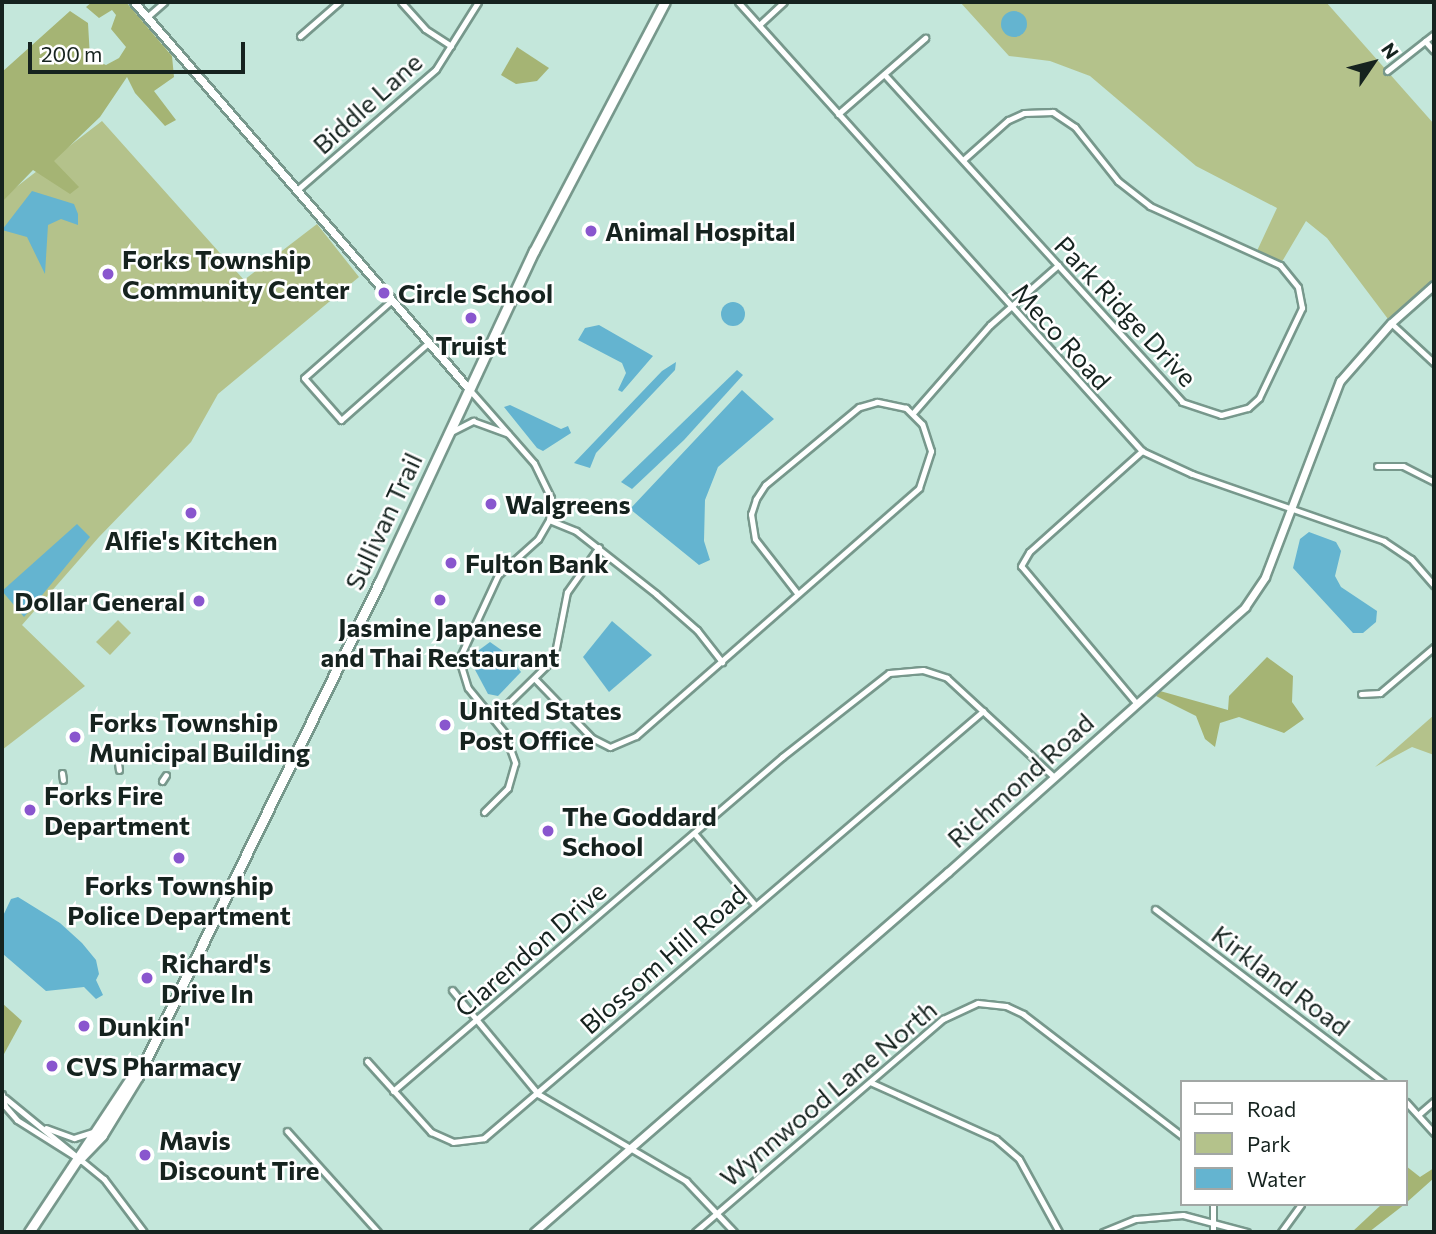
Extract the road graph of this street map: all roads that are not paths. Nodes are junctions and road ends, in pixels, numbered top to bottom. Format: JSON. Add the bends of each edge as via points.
{"nodes":[{"id":1,"x":134,"y":2,"type":"edge"},
{"id":2,"x":164,"y":2,"type":"edge"},
{"id":3,"x":339,"y":2,"type":"edge"},
{"id":4,"x":401,"y":2,"type":"edge"},
{"id":5,"x":478,"y":2,"type":"edge"},
{"id":6,"x":665,"y":2,"type":"edge"},
{"id":7,"x":738,"y":2,"type":"edge"},
{"id":8,"x":785,"y":2,"type":"edge"},
{"id":9,"x":147,"y":17,"type":"junction"},
{"id":10,"x":758,"y":25,"type":"junction"},
{"id":11,"x":1434,"y":34,"type":"edge"},
{"id":12,"x":300,"y":36,"type":"dead end"},
{"id":13,"x":925,"y":38,"type":"dead end"},
{"id":14,"x":1425,"y":41,"type":"junction"},
{"id":15,"x":451,"y":46,"type":"junction"},
{"id":16,"x":1434,"y":51,"type":"edge"},
{"id":17,"x":1387,"y":71,"type":"dead end"},
{"id":18,"x":884,"y":74,"type":"junction"},
{"id":19,"x":838,"y":114,"type":"junction"},
{"id":20,"x":962,"y":160,"type":"junction"},
{"id":21,"x":297,"y":190,"type":"junction"},
{"id":22,"x":1058,"y":265,"type":"junction"},
{"id":23,"x":1434,"y":285,"type":"edge"},
{"id":24,"x":391,"y":301,"type":"junction"},
{"id":25,"x":1011,"y":307,"type":"junction"},
{"id":26,"x":1391,"y":323,"type":"junction"},
{"id":27,"x":428,"y":343,"type":"junction"},
{"id":28,"x":1434,"y":363,"type":"edge"},
{"id":29,"x":468,"y":388,"type":"junction"},
{"id":30,"x":913,"y":413,"type":"junction"},
{"id":31,"x":446,"y":435,"type":"junction"},
{"id":32,"x":511,"y":436,"type":"junction"},
{"id":33,"x":1142,"y":451,"type":"junction"},
{"id":34,"x":1377,"y":466,"type":"dead end"},
{"id":35,"x":1434,"y":482,"type":"edge"},
{"id":36,"x":1293,"y":508,"type":"junction"},
{"id":37,"x":549,"y":520,"type":"junction"},
{"id":38,"x":598,"y":547,"type":"junction"},
{"id":39,"x":1022,"y":562,"type":"junction"},
{"id":40,"x":1011,"y":563,"type":"dead end"},
{"id":41,"x":1434,"y":585,"type":"edge"},
{"id":42,"x":797,"y":593,"type":"junction"},
{"id":43,"x":1434,"y":647,"type":"edge"},
{"id":44,"x":722,"y":662,"type":"junction"},
{"id":45,"x":536,"y":679,"type":"junction"},
{"id":46,"x":1361,"y":694,"type":"dead end"},
{"id":47,"x":1136,"y":704,"type":"junction"},
{"id":48,"x":983,"y":711,"type":"junction"},
{"id":49,"x":493,"y":718,"type":"junction"},
{"id":50,"x":1054,"y":777,"type":"junction"},
{"id":51,"x":484,"y":812,"type":"dead end"},
{"id":52,"x":694,"y":833,"type":"junction"},
{"id":53,"x":755,"y":905,"type":"junction"},
{"id":54,"x":1155,"y":909,"type":"dead end"},
{"id":55,"x":452,"y":990,"type":"dead end"},
{"id":56,"x":478,"y":1020,"type":"junction"},
{"id":57,"x":367,"y":1061,"type":"dead end"},
{"id":58,"x":141,"y":1065,"type":"junction"},
{"id":59,"x":1380,"y":1080,"type":"edge"},
{"id":60,"x":870,"y":1083,"type":"junction"},
{"id":61,"x":393,"y":1091,"type":"junction"},
{"id":62,"x":538,"y":1094,"type":"junction"},
{"id":63,"x":3,"y":1096,"type":"edge"},
{"id":64,"x":1434,"y":1101,"type":"edge"},
{"id":65,"x":1408,"y":1104,"type":"edge"},
{"id":66,"x":1419,"y":1114,"type":"junction"},
{"id":67,"x":44,"y":1128,"type":"junction"},
{"id":68,"x":287,"y":1131,"type":"dead end"},
{"id":69,"x":93,"y":1132,"type":"junction"},
{"id":70,"x":1434,"y":1133,"type":"edge"},
{"id":71,"x":1180,"y":1135,"type":"edge"},
{"id":72,"x":629,"y":1150,"type":"junction"},
{"id":73,"x":79,"y":1159,"type":"junction"},
{"id":74,"x":1213,"y":1206,"type":"edge"},
{"id":75,"x":1300,"y":1206,"type":"edge"},
{"id":76,"x":718,"y":1213,"type":"junction"},
{"id":77,"x":1213,"y":1220,"type":"junction"},
{"id":78,"x":29,"y":1232,"type":"edge"},
{"id":79,"x":144,"y":1232,"type":"edge"},
{"id":80,"x":378,"y":1232,"type":"edge"},
{"id":81,"x":534,"y":1232,"type":"edge"},
{"id":82,"x":695,"y":1232,"type":"edge"},
{"id":83,"x":734,"y":1232,"type":"edge"},
{"id":84,"x":1059,"y":1232,"type":"edge"},
{"id":85,"x":1103,"y":1232,"type":"edge"},
{"id":86,"x":1213,"y":1232,"type":"edge"},
{"id":87,"x":1247,"y":1232,"type":"edge"},
{"id":88,"x":1281,"y":1232,"type":"edge"}],
"edges":[{"from":1,"to":9,"type":"street"},
{"from":2,"to":9,"type":"street"},
{"from":3,"to":12,"type":"street"},
{"from":4,"to":15,"type":"street","via":[[425,29]]},
{"from":5,"to":15,"type":"street","name":"Biddle Lane"},
{"from":6,"to":29,"type":"main road","name":"Sullivan Trail"},
{"from":7,"to":10,"type":"street","name":"Meco Road"},
{"from":8,"to":10,"type":"street"},
{"from":9,"to":21,"type":"street"},
{"from":10,"to":19,"type":"street","name":"Meco Road"},
{"from":11,"to":14,"type":"street"},
{"from":13,"to":18,"type":"street"},
{"from":14,"to":16,"type":"street"},
{"from":14,"to":17,"type":"street"},
{"from":15,"to":21,"type":"street","name":"Biddle Lane","via":[[427,77]]},
{"from":18,"to":19,"type":"street"},
{"from":18,"to":20,"type":"street","name":"Park Ridge Drive"},
{"from":19,"to":25,"type":"street","name":"Meco Road"},
{"from":20,"to":22,"type":"street","name":"Park Ridge Drive"},
{"from":20,"to":22,"type":"street","name":"Park Ridge Drive","via":[[1008,120],[1024,113],[1053,112],[1075,127],[1118,181],[1150,206],[1280,264],[1298,287],[1302,307],[1259,398],[1248,408],[1222,415],[1182,402]]},
{"from":21,"to":24,"type":"street"},
{"from":22,"to":25,"type":"street"},
{"from":23,"to":26,"type":"street","name":"Richmond Road"},
{"from":24,"to":27,"type":"street"},
{"from":24,"to":27,"type":"street","via":[[304,378],[326,404],[341,420]]},
{"from":25,"to":30,"type":"street","via":[[964,352]]},
{"from":25,"to":33,"type":"street","name":"Meco Road"},
{"from":26,"to":28,"type":"street"},
{"from":26,"to":36,"type":"street","name":"Richmond Road","via":[[1340,381]]},
{"from":27,"to":29,"type":"street"},
{"from":29,"to":31,"type":"main road","name":"Sullivan Trail"},
{"from":29,"to":32,"type":"street"},
{"from":30,"to":42,"type":"street","via":[[931,451],[923,480]]},
{"from":30,"to":42,"type":"street","via":[[888,402],[859,407],[755,499],[751,513],[755,539]]},
{"from":31,"to":32,"type":"street","via":[[473,421]]},
{"from":31,"to":58,"type":"main road","name":"Sullivan Trail","via":[[298,749]]},
{"from":32,"to":37,"type":"street","via":[[545,480],[551,498]]},
{"from":33,"to":36,"type":"street","name":"Meco Road","via":[[1192,474]]},
{"from":33,"to":39,"type":"street"},
{"from":34,"to":35,"type":"street","via":[[1402,466]]},
{"from":36,"to":41,"type":"street","name":"Meco Road","via":[[1398,548]]},
{"from":36,"to":47,"type":"street","name":"Richmond Road","via":[[1252,598]]},
{"from":37,"to":38,"type":"street"},
{"from":37,"to":49,"type":"street","via":[[538,539],[493,583],[459,659],[468,688]]},
{"from":38,"to":44,"type":"street","via":[[686,620]]},
{"from":38,"to":45,"type":"street","via":[[571,583],[554,658]]},
{"from":39,"to":40,"type":"street"},
{"from":39,"to":47,"type":"street","via":[[1027,578]]},
{"from":42,"to":44,"type":"street"},
{"from":43,"to":46,"type":"street","via":[[1380,693]]},
{"from":44,"to":45,"type":"street","via":[[644,730],[610,747],[581,730]]},
{"from":45,"to":49,"type":"street"},
{"from":47,"to":50,"type":"street","name":"Richmond Road"},
{"from":48,"to":50,"type":"street","name":"Clarendon Drive"},
{"from":48,"to":52,"type":"street","name":"Clarendon Drive","via":[[939,675],[912,670],[889,673]]},
{"from":48,"to":53,"type":"street","name":"Blossom Hill Road"},
{"from":49,"to":51,"type":"street","via":[[509,741],[514,771],[508,788]]},
{"from":50,"to":72,"type":"street","name":"Richmond Road"},
{"from":52,"to":53,"type":"street"},
{"from":52,"to":56,"type":"street","name":"Clarendon Drive"},
{"from":53,"to":62,"type":"street","name":"Blossom Hill Road"},
{"from":54,"to":59,"type":"street","name":"Kirkland Road"},
{"from":55,"to":56,"type":"street"},
{"from":56,"to":61,"type":"street","name":"Clarendon Drive"},
{"from":56,"to":62,"type":"street"},
{"from":57,"to":61,"type":"street","name":"Blossom Hill Road"},
{"from":58,"to":69,"type":"main road"},
{"from":58,"to":73,"type":"main road","via":[[102,1135]]},
{"from":60,"to":71,"type":"street","name":"Wynnwood Lane North","via":[[952,1013],[978,1003],[1006,1006]]},
{"from":60,"to":76,"type":"street","name":"Wynnwood Lane North"},
{"from":60,"to":84,"type":"street","via":[[996,1139],[1019,1159]]},
{"from":61,"to":62,"type":"street","name":"Blossom Hill Road","via":[[431,1132],[461,1142],[484,1138]]},
{"from":62,"to":72,"type":"street"},
{"from":63,"to":67,"type":"street"},
{"from":63,"to":73,"type":"street","via":[[17,1120]]},
{"from":64,"to":66,"type":"street"},
{"from":65,"to":66,"type":"street"},
{"from":66,"to":70,"type":"street"},
{"from":67,"to":69,"type":"street","via":[[74,1138]]},
{"from":67,"to":73,"type":"street"},
{"from":68,"to":80,"type":"street"},
{"from":69,"to":73,"type":"main road"},
{"from":72,"to":76,"type":"street","via":[[686,1181]]},
{"from":72,"to":81,"type":"street","name":"Richmond Road"},
{"from":73,"to":78,"type":"main road"},
{"from":73,"to":79,"type":"street","via":[[104,1179]]},
{"from":74,"to":77,"type":"street"},
{"from":75,"to":88,"type":"street"},
{"from":76,"to":82,"type":"street","name":"Wynnwood Lane North"},
{"from":76,"to":83,"type":"street"},
{"from":77,"to":85,"type":"street","via":[[1148,1217]]},
{"from":77,"to":86,"type":"street"},
{"from":77,"to":87,"type":"street"}]}
